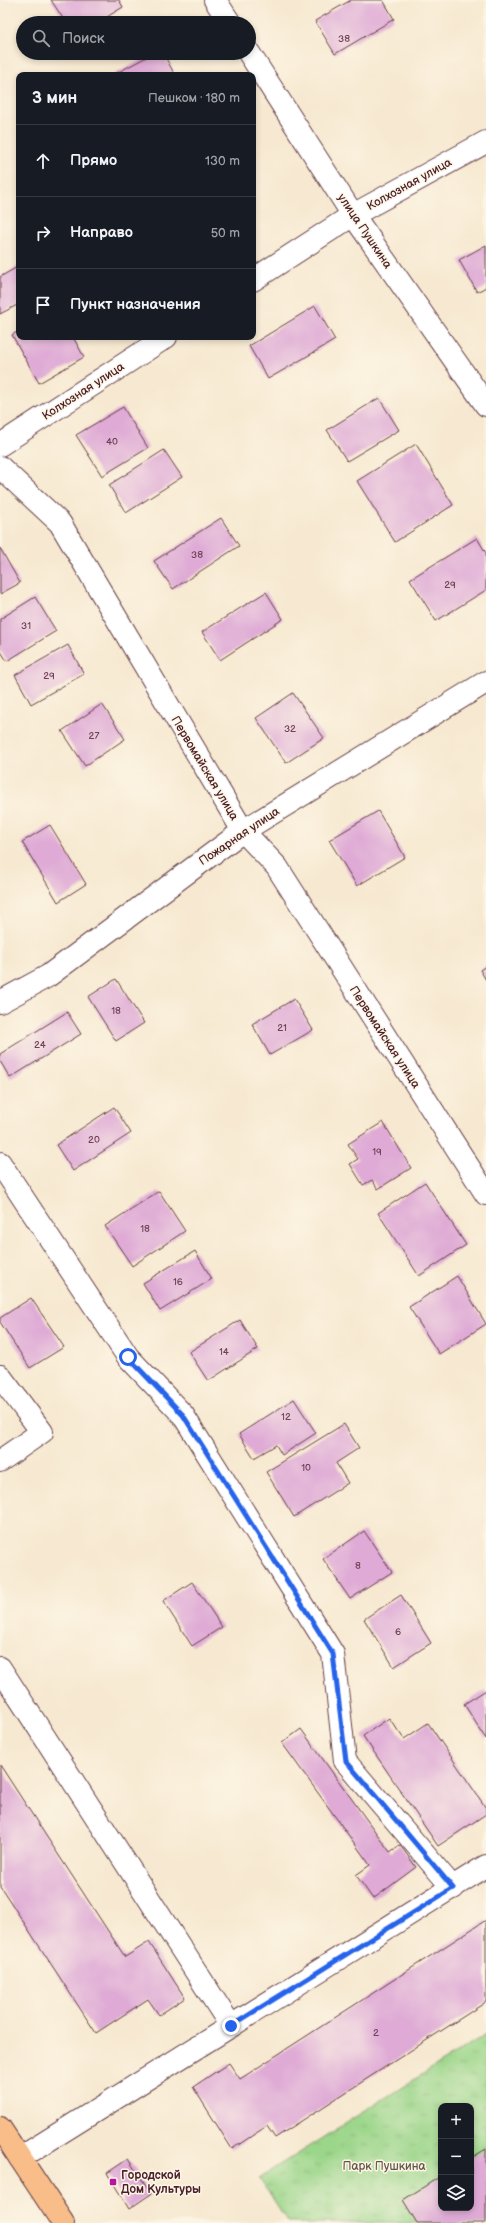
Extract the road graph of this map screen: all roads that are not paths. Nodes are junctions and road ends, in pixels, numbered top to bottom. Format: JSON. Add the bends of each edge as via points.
{"nodes":[{"id":1,"x":215,"y":0,"type":"edge"},
{"id":2,"x":225,"y":16,"type":"edge"},
{"id":3,"x":253,"y":60,"type":"edge"},
{"id":4,"x":486,"y":142,"type":"edge"},
{"id":5,"x":353,"y":215,"type":"junction"},
{"id":6,"x":256,"y":278,"type":"edge"},
{"id":7,"x":161,"y":340,"type":"edge"},
{"id":8,"x":486,"y":405,"type":"edge"},
{"id":9,"x":0,"y":445,"type":"edge"},
{"id":10,"x":0,"y":467,"type":"edge"},
{"id":11,"x":486,"y":682,"type":"edge"},
{"id":12,"x":243,"y":831,"type":"junction"},
{"id":13,"x":0,"y":1002,"type":"edge"},
{"id":14,"x":0,"y":1162,"type":"edge"},
{"id":15,"x":486,"y":1194,"type":"edge"},
{"id":16,"x":0,"y":1376,"type":"edge"},
{"id":17,"x":0,"y":1461,"type":"edge"},
{"id":18,"x":0,"y":1668,"type":"edge"},
{"id":19,"x":486,"y":1866,"type":"edge"},
{"id":20,"x":453,"y":1888,"type":"junction"},
{"id":21,"x":231,"y":2026,"type":"junction"},
{"id":22,"x":0,"y":2128,"type":"edge"},
{"id":23,"x":20,"y":2158,"type":"junction"},
{"id":24,"x":62,"y":2223,"type":"edge"}],
"edges":[{"from":1,"to":2,"type":"street"},
{"from":3,"to":5,"type":"street","name":"улица Пушкина"},
{"from":4,"to":5,"type":"street","name":"Колхозная улица"},
{"from":5,"to":6,"type":"street","name":"Колхозная улица"},
{"from":5,"to":8,"type":"street","name":"улица Пушкина"},
{"from":7,"to":9,"type":"street","name":"Колхозная улица"},
{"from":10,"to":12,"type":"street","name":"Первомайская улица","via":[[60,523]]},
{"from":11,"to":12,"type":"street","name":"Пожарная улица"},
{"from":12,"to":13,"type":"street","name":"Пожарная улица","via":[[48,976]]},
{"from":12,"to":15,"type":"street","name":"Первомайская улица","via":[[277,867]]},
{"from":14,"to":20,"type":"street","via":[[128,1357],[183,1415],[333,1654],[346,1761]]},
{"from":16,"to":17,"type":"street","via":[[42,1432]]},
{"from":18,"to":21,"type":"street"},
{"from":19,"to":20,"type":"street"},
{"from":20,"to":21,"type":"street"},
{"from":21,"to":23,"type":"street"},
{"from":22,"to":23,"type":"main road"},
{"from":23,"to":24,"type":"main road"}]}
